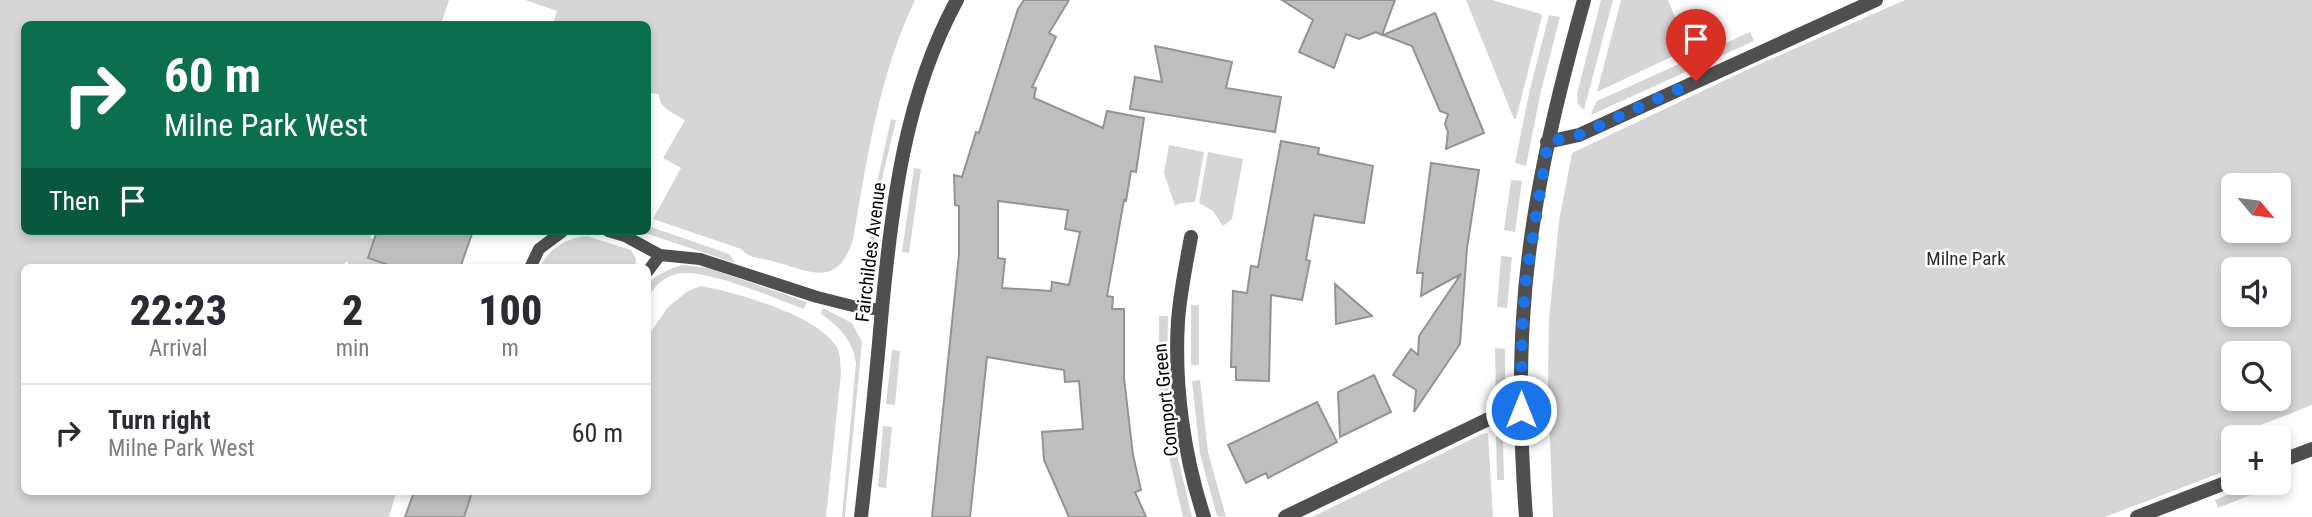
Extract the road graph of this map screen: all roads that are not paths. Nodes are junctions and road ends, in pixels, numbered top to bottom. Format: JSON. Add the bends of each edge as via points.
{"nodes":[{"id":1,"x":957,"y":0,"type":"edge"},
{"id":2,"x":1584,"y":0,"type":"edge"},
{"id":3,"x":1877,"y":0,"type":"edge"},
{"id":4,"x":1548,"y":142,"type":"junction"},
{"id":5,"x":552,"y":235,"type":"edge"},
{"id":6,"x":620,"y":235,"type":"edge"},
{"id":7,"x":1191,"y":237,"type":"dead end"},
{"id":8,"x":660,"y":255,"type":"junction"},
{"id":9,"x":532,"y":264,"type":"edge"},
{"id":10,"x":651,"y":267,"type":"edge"},
{"id":11,"x":882,"y":310,"type":"junction"},
{"id":12,"x":1521,"y":410,"type":"junction"},
{"id":13,"x":2312,"y":449,"type":"edge"},
{"id":14,"x":2291,"y":457,"type":"edge"},
{"id":15,"x":2221,"y":485,"type":"edge"},
{"id":16,"x":861,"y":517,"type":"edge"},
{"id":17,"x":1204,"y":517,"type":"edge"},
{"id":18,"x":1285,"y":517,"type":"edge"},
{"id":19,"x":1526,"y":517,"type":"edge"},
{"id":20,"x":2137,"y":517,"type":"edge"}],
"edges":[{"from":1,"to":11,"type":"street","name":"Fairchildes Avenue","via":[[931,56],[904,148]]},
{"from":2,"to":4,"type":"street"},
{"from":3,"to":4,"type":"street","via":[[1579,135]]},
{"from":4,"to":12,"type":"street","via":[[1526,281]]},
{"from":5,"to":9,"type":"lane"},
{"from":6,"to":8,"type":"lane"},
{"from":7,"to":17,"type":"street","name":"Comport Green","via":[[1181,286],[1179,374],[1189,452]]},
{"from":8,"to":10,"type":"lane"},
{"from":8,"to":11,"type":"lane","via":[[700,259],[817,298]]},
{"from":11,"to":16,"type":"street","name":"Fairchildes Avenue"},
{"from":12,"to":18,"type":"street","via":[[1499,414]]},
{"from":12,"to":19,"type":"street"},
{"from":13,"to":14,"type":"street"},
{"from":15,"to":20,"type":"street"}]}
